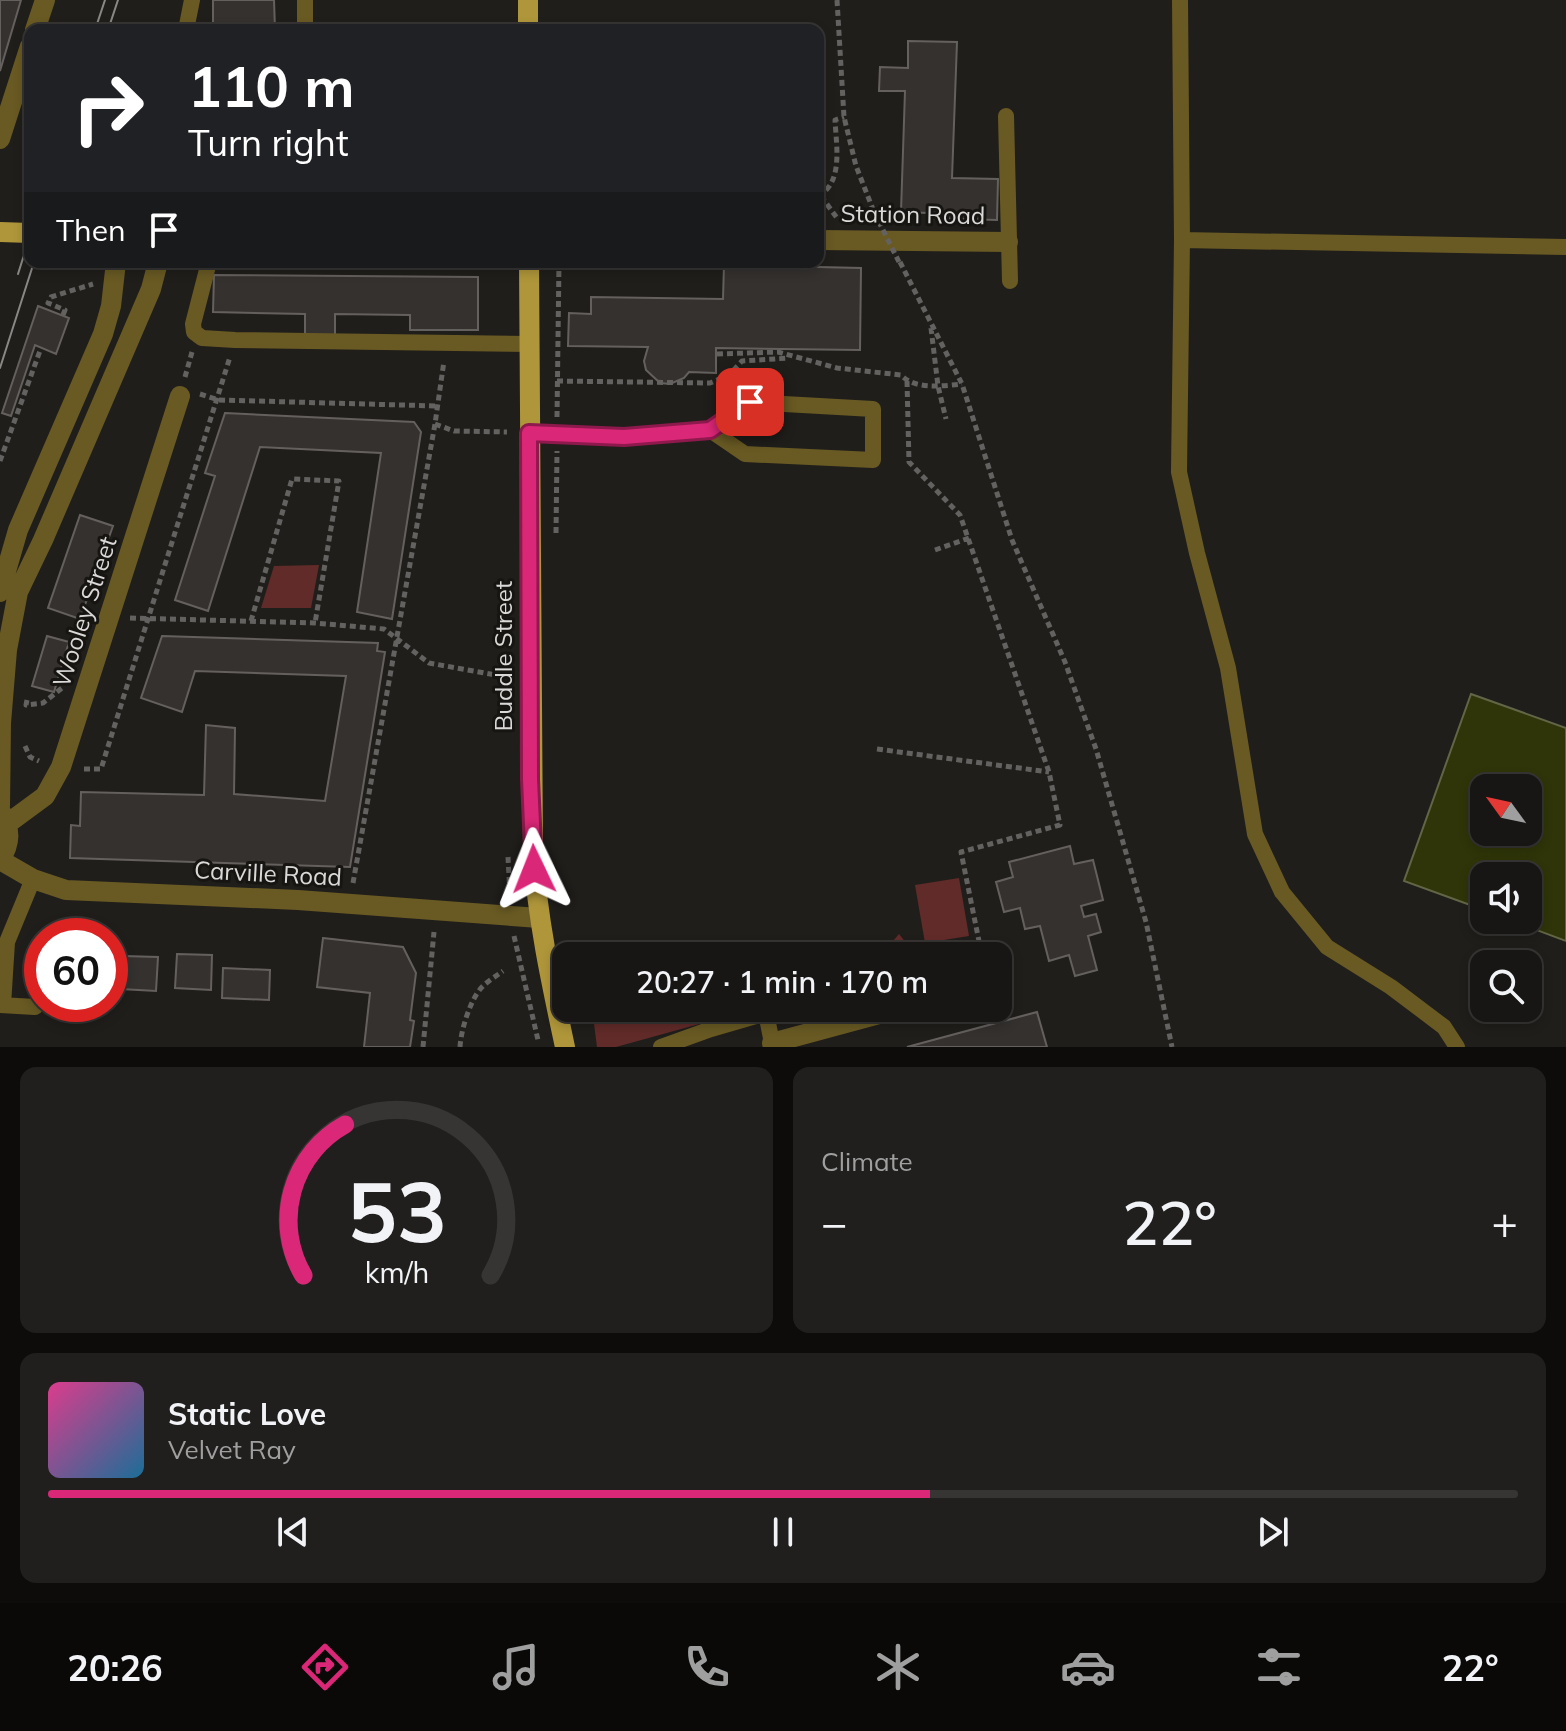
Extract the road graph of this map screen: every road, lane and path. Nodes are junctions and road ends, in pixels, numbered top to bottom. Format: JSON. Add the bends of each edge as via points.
{"nodes":[{"id":1,"x":45,"y":0,"type":"edge"},
{"id":2,"x":192,"y":0,"type":"edge"},
{"id":3,"x":305,"y":0,"type":"edge"},
{"id":4,"x":528,"y":0,"type":"edge"},
{"id":5,"x":837,"y":0,"type":"edge"},
{"id":6,"x":1180,"y":0,"type":"edge"},
{"id":7,"x":37,"y":24,"type":"edge"},
{"id":8,"x":187,"y":24,"type":"edge"},
{"id":9,"x":305,"y":24,"type":"edge"},
{"id":10,"x":528,"y":24,"type":"edge"},
{"id":11,"x":24,"y":64,"type":"edge"},
{"id":12,"x":1006,"y":116,"type":"dead end"},
{"id":13,"x":844,"y":117,"type":"junction"},
{"id":14,"x":1,"y":132,"type":"edge"},
{"id":15,"x":824,"y":192,"type":"edge"},
{"id":16,"x":0,"y":232,"type":"edge"},
{"id":17,"x":24,"y":233,"type":"edge"},
{"id":18,"x":824,"y":240,"type":"edge"},
{"id":19,"x":1182,"y":240,"type":"junction"},
{"id":20,"x":1008,"y":242,"type":"junction"},
{"id":21,"x":1566,"y":247,"type":"edge"},
{"id":22,"x":115,"y":268,"type":"edge"},
{"id":23,"x":156,"y":268,"type":"edge"},
{"id":24,"x":207,"y":268,"type":"edge"},
{"id":25,"x":529,"y":268,"type":"edge"},
{"id":26,"x":1010,"y":281,"type":"dead end"},
{"id":27,"x":71,"y":290,"type":"dead end"},
{"id":28,"x":63,"y":315,"type":"dead end"},
{"id":29,"x":931,"y":323,"type":"junction"},
{"id":30,"x":197,"y":335,"type":"junction"},
{"id":31,"x":235,"y":340,"type":"junction"},
{"id":32,"x":446,"y":343,"type":"junction"},
{"id":33,"x":530,"y":344,"type":"junction"},
{"id":34,"x":41,"y":348,"type":"dead end"},
{"id":35,"x":717,"y":354,"type":"dead end"},
{"id":36,"x":794,"y":358,"type":"junction"},
{"id":37,"x":557,"y":381,"type":"dead end"},
{"id":38,"x":907,"y":381,"type":"junction"},
{"id":39,"x":962,"y":384,"type":"junction"},
{"id":40,"x":938,"y":386,"type":"junction"},
{"id":41,"x":180,"y":396,"type":"joint"},
{"id":42,"x":219,"y":400,"type":"junction"},
{"id":43,"x":438,"y":406,"type":"junction"},
{"id":44,"x":946,"y":419,"type":"dead end"},
{"id":45,"x":435,"y":424,"type":"junction"},
{"id":46,"x":710,"y":430,"type":"junction"},
{"id":47,"x":507,"y":432,"type":"dead end"},
{"id":48,"x":529,"y":433,"type":"junction"},
{"id":49,"x":0,"y":461,"type":"edge"},
{"id":50,"x":969,"y":538,"type":"junction"},
{"id":51,"x":935,"y":550,"type":"dead end"},
{"id":52,"x":0,"y":592,"type":"edge"},
{"id":53,"x":133,"y":617,"type":"dead end"},
{"id":54,"x":149,"y":619,"type":"junction"},
{"id":55,"x":251,"y":621,"type":"junction"},
{"id":56,"x":315,"y":623,"type":"junction"},
{"id":57,"x":397,"y":640,"type":"junction"},
{"id":58,"x":66,"y":677,"type":"dead end"},
{"id":59,"x":507,"y":677,"type":"dead end"},
{"id":60,"x":28,"y":690,"type":"dead end"},
{"id":61,"x":26,"y":705,"type":"junction"},
{"id":62,"x":26,"y":718,"type":"dead end"},
{"id":63,"x":24,"y":743,"type":"dead end"},
{"id":64,"x":877,"y":749,"type":"dead end"},
{"id":65,"x":61,"y":767,"type":"junction"},
{"id":66,"x":1049,"y":772,"type":"junction"},
{"id":67,"x":2,"y":814,"type":"edge"},
{"id":68,"x":0,"y":860,"type":"edge"},
{"id":69,"x":33,"y":879,"type":"junction"},
{"id":70,"x":349,"y":904,"type":"junction"},
{"id":71,"x":436,"y":911,"type":"junction"},
{"id":72,"x":539,"y":918,"type":"junction"},
{"id":73,"x":979,"y":942,"type":"edge"},
{"id":74,"x":503,"y":971,"type":"dead end"},
{"id":75,"x":1,"y":1005,"type":"edge"},
{"id":76,"x":24,"y":1006,"type":"edge"},
{"id":77,"x":853,"y":1022,"type":"edge"},
{"id":78,"x":773,"y":1045,"type":"edge"},
{"id":79,"x":423,"y":1047,"type":"edge"},
{"id":80,"x":460,"y":1047,"type":"edge"},
{"id":81,"x":565,"y":1047,"type":"edge"},
{"id":82,"x":661,"y":1047,"type":"edge"},
{"id":83,"x":1172,"y":1047,"type":"edge"},
{"id":84,"x":1457,"y":1047,"type":"edge"}],
"edges":[{"from":1,"to":7,"type":"street"},
{"from":2,"to":8,"type":"lane"},
{"from":3,"to":9,"type":"lane"},
{"from":4,"to":10,"type":"main road"},
{"from":5,"to":13,"type":"path"},
{"from":6,"to":19,"type":"lane"},
{"from":11,"to":14,"type":"street"},
{"from":12,"to":20,"type":"lane"},
{"from":13,"to":15,"type":"path","via":[[835,120],[834,178]]},
{"from":13,"to":29,"type":"path","bridge":true,"via":[[874,212]]},
{"from":16,"to":17,"type":"main road"},
{"from":18,"to":20,"type":"street","name":"Station Road"},
{"from":19,"to":21,"type":"lane"},
{"from":19,"to":84,"type":"lane","via":[[1179,472],[1228,668],[1255,834],[1282,892],[1327,947],[1444,1027]]},
{"from":20,"to":26,"type":"lane"},
{"from":22,"to":52,"type":"street","via":[[103,334],[18,530]]},
{"from":23,"to":67,"type":"street","name":"Carville Road","via":[[18,592],[1,723]]},
{"from":24,"to":30,"type":"lane","via":[[193,324]]},
{"from":25,"to":33,"type":"main road","name":"Buddle Street"},
{"from":27,"to":28,"type":"path","via":[[48,303],[65,310]]},
{"from":29,"to":39,"type":"path"},
{"from":29,"to":40,"type":"path"},
{"from":30,"to":31,"type":"lane"},
{"from":30,"to":41,"type":"path"},
{"from":31,"to":32,"type":"lane"},
{"from":31,"to":42,"type":"path"},
{"from":32,"to":33,"type":"lane"},
{"from":32,"to":43,"type":"path"},
{"from":33,"to":48,"type":"main road","name":"Buddle Street"},
{"from":34,"to":49,"type":"path"},
{"from":35,"to":36,"type":"path","via":[[778,352]]},
{"from":36,"to":37,"type":"path","via":[[742,361],[729,375],[710,383]]},
{"from":36,"to":38,"type":"path","via":[[901,375]]},
{"from":38,"to":40,"type":"path"},
{"from":38,"to":50,"type":"path","via":[[909,462],[960,515]]},
{"from":39,"to":40,"type":"path"},
{"from":39,"to":83,"type":"path","via":[[1007,527],[1096,749],[1146,922]]},
{"from":40,"to":44,"type":"path"},
{"from":41,"to":65,"type":"street","name":"Wooley Street"},
{"from":42,"to":43,"type":"path"},
{"from":42,"to":54,"type":"path"},
{"from":43,"to":45,"type":"path"},
{"from":45,"to":47,"type":"path","via":[[454,431]]},
{"from":45,"to":57,"type":"path"},
{"from":46,"to":46,"type":"lane","via":[[745,454],[873,460],[873,409],[750,402]]},
{"from":46,"to":48,"type":"lane","via":[[624,437]]},
{"from":48,"to":72,"type":"main road","name":"Buddle Street","via":[[530,779]]},
{"from":50,"to":51,"type":"path"},
{"from":50,"to":66,"type":"path"},
{"from":53,"to":54,"type":"path"},
{"from":54,"to":55,"type":"path"},
{"from":54,"to":65,"type":"path","via":[[101,769]]},
{"from":55,"to":56,"type":"path"},
{"from":55,"to":56,"type":"path","via":[[292,479],[339,481]]},
{"from":56,"to":57,"type":"path","via":[[384,629]]},
{"from":57,"to":59,"type":"path","via":[[429,663]]},
{"from":57,"to":70,"type":"path"},
{"from":58,"to":61,"type":"path","via":[[57,694]]},
{"from":60,"to":61,"type":"path"},
{"from":61,"to":62,"type":"path"},
{"from":63,"to":65,"type":"path","via":[[34,760]]},
{"from":64,"to":66,"type":"path"},
{"from":65,"to":67,"type":"street","name":"Wooley Street","via":[[45,796]]},
{"from":66,"to":73,"type":"path","via":[[1060,825],[961,852]]},
{"from":67,"to":68,"type":"street","name":"Carville Road","via":[[10,835]]},
{"from":68,"to":69,"type":"street","name":"Carville Road"},
{"from":69,"to":70,"type":"street","name":"Carville Road","via":[[66,890]]},
{"from":69,"to":75,"type":"lane","via":[[7,942]]},
{"from":70,"to":71,"type":"street","name":"Carville Road"},
{"from":71,"to":72,"type":"street","name":"Carville Road"},
{"from":71,"to":79,"type":"path"},
{"from":72,"to":81,"type":"main road","name":"Buddle Street"},
{"from":74,"to":80,"type":"path","via":[[480,988]]},
{"from":75,"to":76,"type":"lane"},
{"from":77,"to":78,"type":"street"},
{"from":78,"to":82,"type":"lane","via":[[766,1013]]}]}
